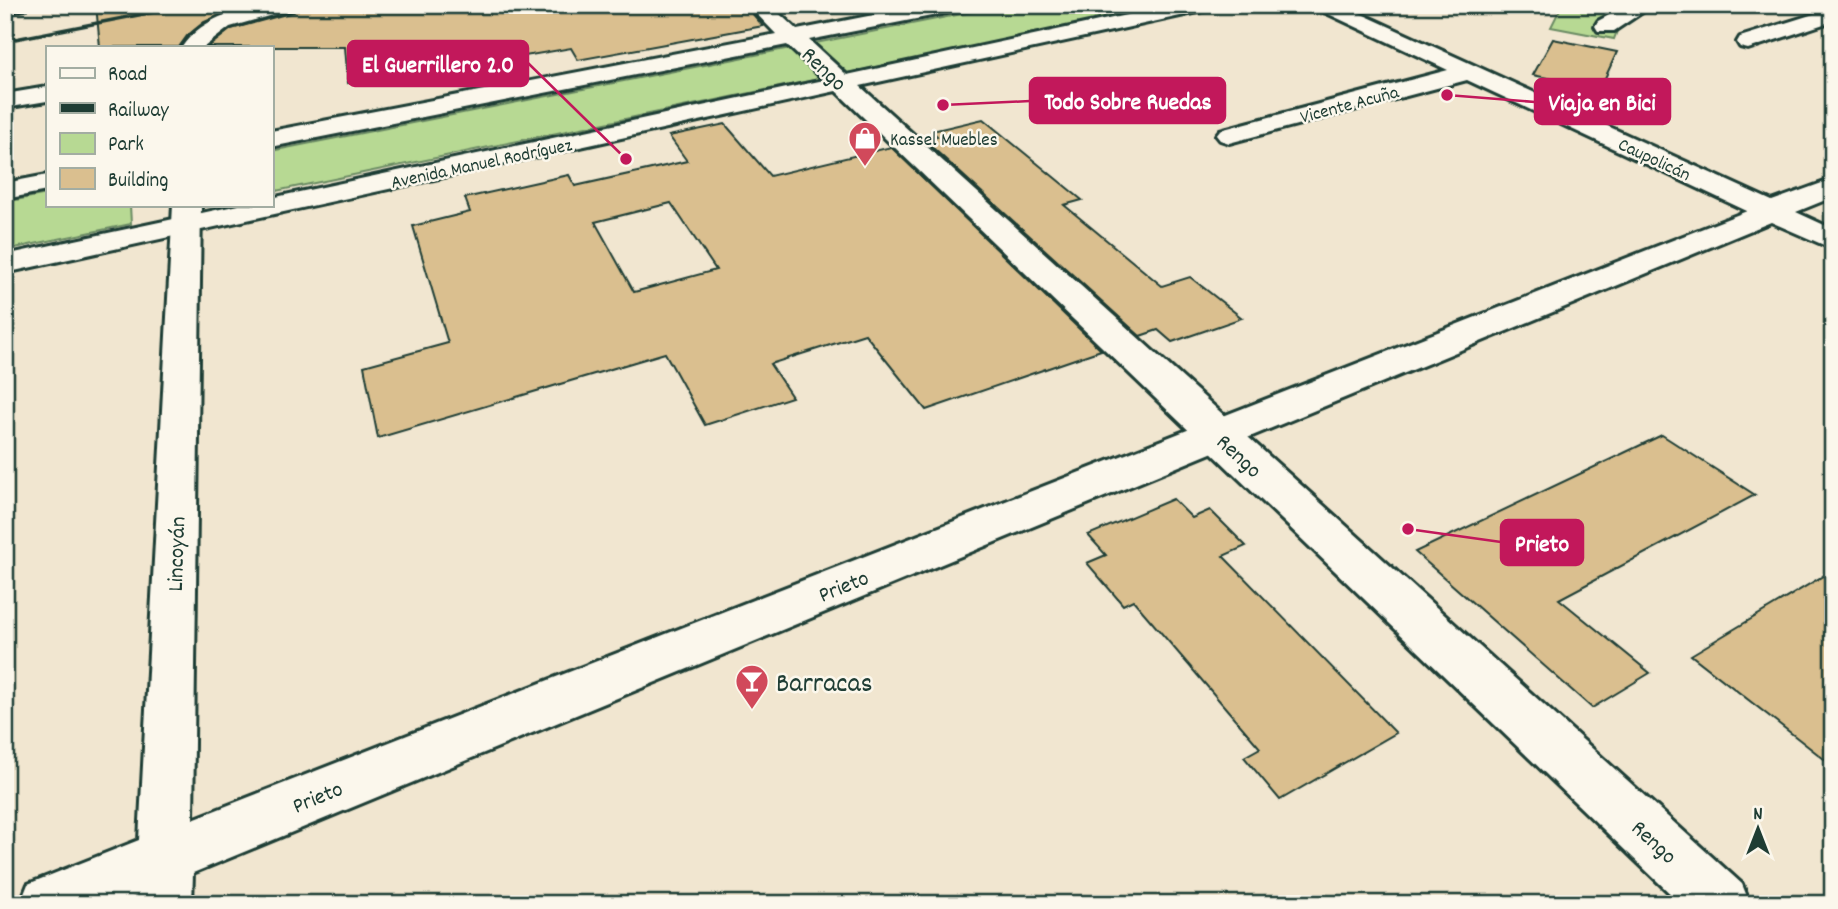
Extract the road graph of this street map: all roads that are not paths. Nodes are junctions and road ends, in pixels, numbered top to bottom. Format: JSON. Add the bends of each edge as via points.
{"nodes":[{"id":1,"x":18,"y":5,"type":"edge"},
{"id":2,"x":286,"y":5,"type":"edge"},
{"id":3,"x":758,"y":5,"type":"edge"},
{"id":4,"x":957,"y":5,"type":"edge"},
{"id":5,"x":1203,"y":5,"type":"edge"},
{"id":6,"x":1325,"y":5,"type":"edge"},
{"id":7,"x":1643,"y":5,"type":"edge"},
{"id":8,"x":5,"y":8,"type":"edge"},
{"id":9,"x":1833,"y":14,"type":"edge"},
{"id":10,"x":1606,"y":26,"type":"dead end"},
{"id":11,"x":793,"y":37,"type":"junction"},
{"id":12,"x":1748,"y":42,"type":"dead end"},
{"id":13,"x":194,"y":46,"type":"edge"},
{"id":14,"x":1469,"y":72,"type":"junction"},
{"id":15,"x":5,"y":82,"type":"edge"},
{"id":16,"x":840,"y":83,"type":"junction"},
{"id":17,"x":46,"y":94,"type":"edge"},
{"id":18,"x":5,"y":101,"type":"edge"},
{"id":19,"x":1229,"y":135,"type":"dead end"},
{"id":20,"x":273,"y":139,"type":"edge"},
{"id":21,"x":46,"y":183,"type":"edge"},
{"id":22,"x":1833,"y":187,"type":"edge"},
{"id":23,"x":5,"y":191,"type":"edge"},
{"id":24,"x":273,"y":197,"type":"edge"},
{"id":25,"x":231,"y":206,"type":"edge"},
{"id":26,"x":1772,"y":212,"type":"junction"},
{"id":27,"x":186,"y":215,"type":"edge"},
{"id":28,"x":1833,"y":240,"type":"edge"},
{"id":29,"x":5,"y":264,"type":"edge"},
{"id":30,"x":1217,"y":434,"type":"junction"},
{"id":31,"x":165,"y":880,"type":"edge"},
{"id":32,"x":48,"y":904,"type":"edge"},
{"id":33,"x":1722,"y":904,"type":"edge"}],
"edges":[{"from":1,"to":8,"type":"main road"},
{"from":2,"to":13,"type":"main road","via":[[221,23]]},
{"from":3,"to":11,"type":"main road","name":"Rengo"},
{"from":4,"to":11,"type":"main road"},
{"from":5,"to":16,"type":"main road","name":"Avenida Manuel Rodríguez"},
{"from":6,"to":14,"type":"main road","name":"Caupolicán"},
{"from":7,"to":10,"type":"main road"},
{"from":9,"to":12,"type":"main road"},
{"from":11,"to":16,"type":"main road","name":"Rengo"},
{"from":11,"to":20,"type":"main road"},
{"from":14,"to":19,"type":"main road","name":"Vicente Acuña"},
{"from":14,"to":26,"type":"main road","name":"Caupolicán"},
{"from":15,"to":17,"type":"main road"},
{"from":16,"to":24,"type":"main road","name":"Avenida Manuel Rodríguez"},
{"from":16,"to":30,"type":"main road","name":"Rengo"},
{"from":17,"to":18,"type":"main road"},
{"from":21,"to":23,"type":"main road"},
{"from":22,"to":26,"type":"main road","name":"Prieto"},
{"from":25,"to":27,"type":"main road","name":"Avenida Manuel Rodríguez"},
{"from":26,"to":28,"type":"main road","name":"Caupolicán"},
{"from":26,"to":30,"type":"main road","name":"Prieto"},
{"from":27,"to":29,"type":"main road","name":"Avenida Manuel Rodríguez"},
{"from":27,"to":31,"type":"main road","name":"Lincoyán"},
{"from":30,"to":31,"type":"main road","name":"Prieto"},
{"from":30,"to":33,"type":"main road","name":"Rengo"},
{"from":31,"to":32,"type":"main road","name":"Prieto"}]}
